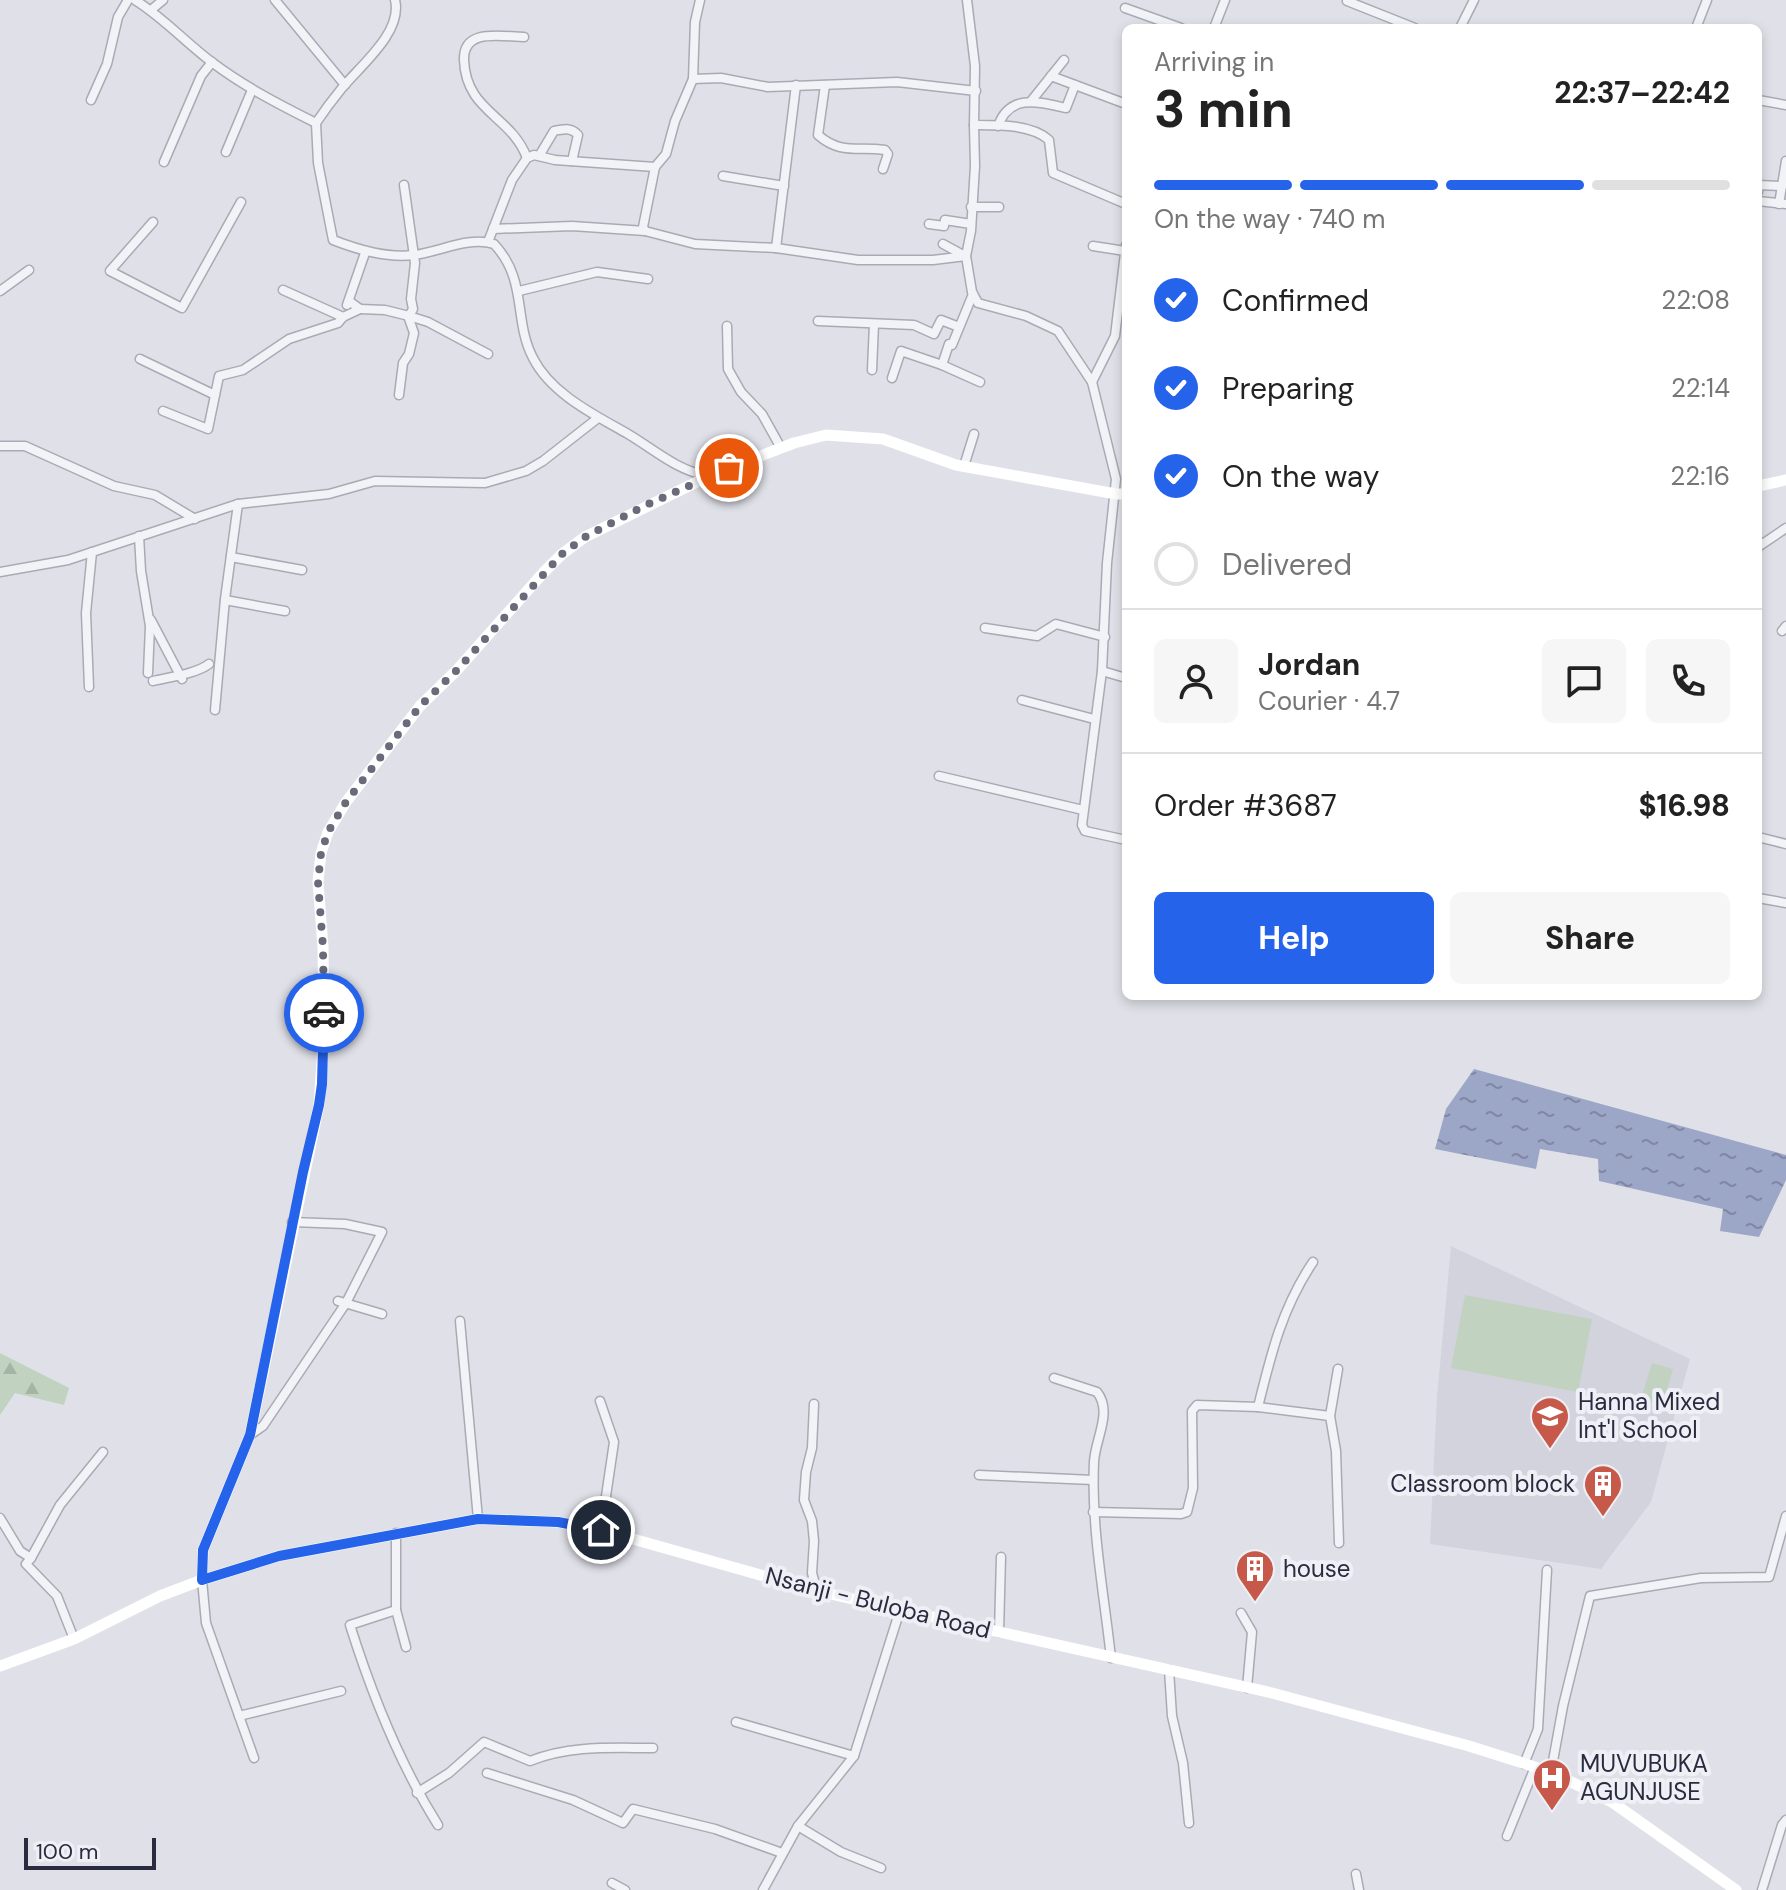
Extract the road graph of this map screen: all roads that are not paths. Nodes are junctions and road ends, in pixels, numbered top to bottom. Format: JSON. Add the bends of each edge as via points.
{"nodes":[{"id":1,"x":128,"y":0,"type":"edge"},
{"id":2,"x":135,"y":0,"type":"edge"},
{"id":3,"x":163,"y":0,"type":"edge"},
{"id":4,"x":275,"y":0,"type":"edge"},
{"id":5,"x":395,"y":0,"type":"edge"},
{"id":6,"x":700,"y":0,"type":"edge"},
{"id":7,"x":967,"y":0,"type":"edge"},
{"id":8,"x":1225,"y":0,"type":"edge"},
{"id":9,"x":1474,"y":0,"type":"edge"},
{"id":10,"x":1707,"y":0,"type":"edge"},
{"id":11,"x":1347,"y":1,"type":"edge"},
{"id":12,"x":1125,"y":8,"type":"dead end"},
{"id":13,"x":151,"y":10,"type":"junction"},
{"id":14,"x":1170,"y":24,"type":"edge"},
{"id":15,"x":1216,"y":24,"type":"edge"},
{"id":16,"x":1405,"y":24,"type":"edge"},
{"id":17,"x":1462,"y":24,"type":"edge"},
{"id":18,"x":1698,"y":24,"type":"edge"},
{"id":19,"x":524,"y":37,"type":"dead end"},
{"id":20,"x":1064,"y":60,"type":"dead end"},
{"id":21,"x":212,"y":62,"type":"junction"},
{"id":22,"x":1051,"y":76,"type":"junction"},
{"id":23,"x":693,"y":79,"type":"junction"},
{"id":24,"x":345,"y":85,"type":"junction"},
{"id":25,"x":796,"y":85,"type":"junction"},
{"id":26,"x":825,"y":85,"type":"junction"},
{"id":27,"x":1075,"y":85,"type":"junction"},
{"id":28,"x":252,"y":90,"type":"junction"},
{"id":29,"x":976,"y":91,"type":"junction"},
{"id":30,"x":91,"y":100,"type":"dead end"},
{"id":31,"x":1032,"y":100,"type":"junction"},
{"id":32,"x":1762,"y":101,"type":"edge"},
{"id":33,"x":1122,"y":103,"type":"edge"},
{"id":34,"x":1786,"y":105,"type":"edge"},
{"id":35,"x":316,"y":123,"type":"junction"},
{"id":36,"x":974,"y":125,"type":"junction"},
{"id":37,"x":998,"y":126,"type":"junction"},
{"id":38,"x":226,"y":152,"type":"dead end"},
{"id":39,"x":539,"y":156,"type":"junction"},
{"id":40,"x":527,"y":158,"type":"junction"},
{"id":41,"x":572,"y":161,"type":"junction"},
{"id":42,"x":1786,"y":161,"type":"edge"},
{"id":43,"x":164,"y":162,"type":"dead end"},
{"id":44,"x":655,"y":167,"type":"junction"},
{"id":45,"x":883,"y":169,"type":"dead end"},
{"id":46,"x":723,"y":176,"type":"dead end"},
{"id":47,"x":404,"y":185,"type":"dead end"},
{"id":48,"x":1762,"y":185,"type":"edge"},
{"id":49,"x":784,"y":186,"type":"junction"},
{"id":50,"x":1782,"y":186,"type":"junction"},
{"id":51,"x":241,"y":202,"type":"dead end"},
{"id":52,"x":1122,"y":202,"type":"edge"},
{"id":53,"x":1762,"y":202,"type":"edge"},
{"id":54,"x":1782,"y":204,"type":"edge"},
{"id":55,"x":971,"y":207,"type":"junction"},
{"id":56,"x":999,"y":207,"type":"dead end"},
{"id":57,"x":153,"y":222,"type":"dead end"},
{"id":58,"x":929,"y":224,"type":"dead end"},
{"id":59,"x":971,"y":224,"type":"junction"},
{"id":60,"x":493,"y":229,"type":"junction"},
{"id":61,"x":645,"y":231,"type":"junction"},
{"id":62,"x":488,"y":242,"type":"junction"},
{"id":63,"x":943,"y":244,"type":"dead end"},
{"id":64,"x":1093,"y":246,"type":"dead end"},
{"id":65,"x":776,"y":248,"type":"junction"},
{"id":66,"x":1122,"y":248,"type":"edge"},
{"id":67,"x":365,"y":253,"type":"junction"},
{"id":68,"x":412,"y":255,"type":"junction"},
{"id":69,"x":966,"y":256,"type":"junction"},
{"id":70,"x":29,"y":270,"type":"dead end"},
{"id":71,"x":1122,"y":274,"type":"edge"},
{"id":72,"x":648,"y":279,"type":"dead end"},
{"id":73,"x":283,"y":290,"type":"dead end"},
{"id":74,"x":0,"y":291,"type":"edge"},
{"id":75,"x":519,"y":291,"type":"junction"},
{"id":76,"x":973,"y":294,"type":"junction"},
{"id":77,"x":349,"y":301,"type":"junction"},
{"id":78,"x":360,"y":309,"type":"junction"},
{"id":79,"x":409,"y":316,"type":"junction"},
{"id":80,"x":343,"y":317,"type":"junction"},
{"id":81,"x":818,"y":321,"type":"dead end"},
{"id":82,"x":874,"y":324,"type":"junction"},
{"id":83,"x":727,"y":326,"type":"dead end"},
{"id":84,"x":959,"y":327,"type":"junction"},
{"id":85,"x":488,"y":354,"type":"dead end"},
{"id":86,"x":140,"y":359,"type":"dead end"},
{"id":87,"x":942,"y":365,"type":"junction"},
{"id":88,"x":872,"y":370,"type":"dead end"},
{"id":89,"x":892,"y":378,"type":"dead end"},
{"id":90,"x":980,"y":382,"type":"dead end"},
{"id":91,"x":1092,"y":382,"type":"junction"},
{"id":92,"x":215,"y":395,"type":"junction"},
{"id":93,"x":399,"y":395,"type":"dead end"},
{"id":94,"x":163,"y":411,"type":"dead end"},
{"id":95,"x":598,"y":418,"type":"junction"},
{"id":96,"x":974,"y":434,"type":"dead end"},
{"id":97,"x":0,"y":446,"type":"edge"},
{"id":98,"x":781,"y":448,"type":"junction"},
{"id":99,"x":964,"y":466,"type":"junction"},
{"id":100,"x":709,"y":476,"type":"junction"},
{"id":101,"x":1786,"y":480,"type":"edge"},
{"id":102,"x":1762,"y":485,"type":"edge"},
{"id":103,"x":1121,"y":494,"type":"edge"},
{"id":104,"x":238,"y":504,"type":"junction"},
{"id":105,"x":195,"y":520,"type":"junction"},
{"id":106,"x":1786,"y":528,"type":"edge"},
{"id":107,"x":139,"y":536,"type":"junction"},
{"id":108,"x":1762,"y":544,"type":"edge"},
{"id":109,"x":92,"y":552,"type":"junction"},
{"id":110,"x":231,"y":557,"type":"junction"},
{"id":111,"x":302,"y":570,"type":"dead end"},
{"id":112,"x":0,"y":572,"type":"edge"},
{"id":113,"x":225,"y":600,"type":"junction"},
{"id":114,"x":285,"y":611,"type":"dead end"},
{"id":115,"x":148,"y":615,"type":"junction"},
{"id":116,"x":985,"y":628,"type":"dead end"},
{"id":117,"x":1105,"y":637,"type":"junction"},
{"id":118,"x":209,"y":664,"type":"dead end"},
{"id":119,"x":1102,"y":671,"type":"junction"},
{"id":120,"x":181,"y":677,"type":"junction"},
{"id":121,"x":1122,"y":677,"type":"edge"},
{"id":122,"x":89,"y":687,"type":"dead end"},
{"id":123,"x":1022,"y":700,"type":"dead end"},
{"id":124,"x":215,"y":710,"type":"dead end"},
{"id":125,"x":1094,"y":719,"type":"junction"},
{"id":126,"x":939,"y":776,"type":"dead end"},
{"id":127,"x":1083,"y":810,"type":"junction"},
{"id":128,"x":1762,"y":838,"type":"edge"},
{"id":129,"x":1122,"y":839,"type":"edge"},
{"id":130,"x":1786,"y":844,"type":"edge"},
{"id":131,"x":1762,"y":899,"type":"edge"},
{"id":132,"x":1786,"y":903,"type":"edge"},
{"id":133,"x":292,"y":1222,"type":"junction"},
{"id":134,"x":1313,"y":1262,"type":"dead end"},
{"id":135,"x":342,"y":1302,"type":"junction"},
{"id":136,"x":382,"y":1314,"type":"dead end"},
{"id":137,"x":460,"y":1321,"type":"dead end"},
{"id":138,"x":1338,"y":1369,"type":"dead end"},
{"id":139,"x":1054,"y":1378,"type":"dead end"},
{"id":140,"x":600,"y":1401,"type":"dead end"},
{"id":141,"x":814,"y":1404,"type":"dead end"},
{"id":142,"x":1258,"y":1407,"type":"junction"},
{"id":143,"x":1330,"y":1416,"type":"junction"},
{"id":144,"x":250,"y":1435,"type":"junction"},
{"id":145,"x":103,"y":1452,"type":"dead end"},
{"id":146,"x":979,"y":1475,"type":"dead end"},
{"id":147,"x":1093,"y":1480,"type":"junction"},
{"id":148,"x":1093,"y":1512,"type":"junction"},
{"id":149,"x":1786,"y":1516,"type":"edge"},
{"id":150,"x":0,"y":1518,"type":"edge"},
{"id":151,"x":478,"y":1519,"type":"junction"},
{"id":152,"x":601,"y":1530,"type":"junction"},
{"id":153,"x":396,"y":1533,"type":"junction"},
{"id":154,"x":1339,"y":1543,"type":"dead end"},
{"id":155,"x":1001,"y":1557,"type":"dead end"},
{"id":156,"x":31,"y":1558,"type":"junction"},
{"id":157,"x":1547,"y":1570,"type":"dead end"},
{"id":158,"x":202,"y":1580,"type":"junction"},
{"id":159,"x":817,"y":1591,"type":"junction"},
{"id":160,"x":396,"y":1610,"type":"junction"},
{"id":161,"x":900,"y":1610,"type":"junction"},
{"id":162,"x":1241,"y":1613,"type":"dead end"},
{"id":163,"x":999,"y":1632,"type":"junction"},
{"id":164,"x":74,"y":1639,"type":"junction"},
{"id":165,"x":406,"y":1647,"type":"dead end"},
{"id":166,"x":1111,"y":1658,"type":"junction"},
{"id":167,"x":0,"y":1666,"type":"edge"},
{"id":168,"x":1169,"y":1670,"type":"junction"},
{"id":169,"x":1247,"y":1688,"type":"junction"},
{"id":170,"x":341,"y":1691,"type":"dead end"},
{"id":171,"x":239,"y":1716,"type":"junction"},
{"id":172,"x":736,"y":1722,"type":"dead end"},
{"id":173,"x":653,"y":1748,"type":"dead end"},
{"id":174,"x":854,"y":1756,"type":"junction"},
{"id":175,"x":254,"y":1758,"type":"dead end"},
{"id":176,"x":1529,"y":1765,"type":"junction"},
{"id":177,"x":1551,"y":1772,"type":"junction"},
{"id":178,"x":487,"y":1773,"type":"dead end"},
{"id":179,"x":417,"y":1793,"type":"junction"},
{"id":180,"x":1786,"y":1820,"type":"edge"},
{"id":181,"x":1189,"y":1823,"type":"dead end"},
{"id":182,"x":438,"y":1825,"type":"dead end"},
{"id":183,"x":798,"y":1826,"type":"junction"},
{"id":184,"x":1507,"y":1836,"type":"dead end"},
{"id":185,"x":782,"y":1853,"type":"junction"},
{"id":186,"x":881,"y":1868,"type":"dead end"},
{"id":187,"x":1356,"y":1874,"type":"dead end"},
{"id":188,"x":612,"y":1883,"type":"dead end"},
{"id":189,"x":1719,"y":1885,"type":"edge"},
{"id":190,"x":625,"y":1890,"type":"edge"},
{"id":191,"x":763,"y":1890,"type":"edge"},
{"id":192,"x":1359,"y":1890,"type":"edge"},
{"id":193,"x":1736,"y":1890,"type":"edge"},
{"id":194,"x":1762,"y":1890,"type":"edge"}],
"edges":[{"from":1,"to":30,"type":"street"},
{"from":2,"to":13,"type":"street"},
{"from":3,"to":13,"type":"street"},
{"from":4,"to":24,"type":"street"},
{"from":5,"to":24,"type":"street","via":[[397,13],[384,37]]},
{"from":6,"to":23,"type":"street"},
{"from":7,"to":29,"type":"street"},
{"from":8,"to":15,"type":"street"},
{"from":9,"to":17,"type":"street"},
{"from":10,"to":18,"type":"street"},
{"from":11,"to":16,"type":"street"},
{"from":12,"to":14,"type":"street"},
{"from":13,"to":21,"type":"street"},
{"from":19,"to":40,"type":"street","via":[[474,39],[464,55],[472,94]]},
{"from":20,"to":22,"type":"street"},
{"from":21,"to":28,"type":"street"},
{"from":21,"to":43,"type":"street"},
{"from":22,"to":27,"type":"street"},
{"from":22,"to":31,"type":"street"},
{"from":23,"to":25,"type":"street"},
{"from":23,"to":44,"type":"street","via":[[666,154]]},
{"from":24,"to":35,"type":"street"},
{"from":25,"to":26,"type":"street"},
{"from":25,"to":49,"type":"street"},
{"from":26,"to":29,"type":"street","via":[[897,82]]},
{"from":26,"to":45,"type":"street","via":[[818,135],[838,149],[885,150]]},
{"from":27,"to":31,"type":"street","via":[[1066,108]]},
{"from":27,"to":33,"type":"street"},
{"from":28,"to":35,"type":"street"},
{"from":28,"to":38,"type":"street"},
{"from":29,"to":36,"type":"street"},
{"from":31,"to":37,"type":"street","via":[[1013,105]]},
{"from":32,"to":34,"type":"street"},
{"from":35,"to":67,"type":"street","via":[[333,240]]},
{"from":36,"to":37,"type":"street"},
{"from":36,"to":55,"type":"street"},
{"from":37,"to":52,"type":"street","via":[[1041,133],[1049,140],[1053,173]]},
{"from":39,"to":40,"type":"street"},
{"from":39,"to":41,"type":"street"},
{"from":39,"to":41,"type":"street","via":[[554,131],[565,128],[578,135]]},
{"from":40,"to":60,"type":"street","via":[[512,180]]},
{"from":41,"to":44,"type":"street"},
{"from":42,"to":50,"type":"street"},
{"from":44,"to":61,"type":"street"},
{"from":46,"to":49,"type":"street"},
{"from":47,"to":68,"type":"street"},
{"from":48,"to":50,"type":"street"},
{"from":49,"to":65,"type":"street"},
{"from":50,"to":54,"type":"street"},
{"from":51,"to":57,"type":"street","via":[[182,308],[110,271]]},
{"from":53,"to":54,"type":"street"},
{"from":55,"to":56,"type":"street"},
{"from":55,"to":59,"type":"street"},
{"from":58,"to":59,"type":"street"},
{"from":59,"to":69,"type":"street"},
{"from":60,"to":61,"type":"street","via":[[572,226]]},
{"from":60,"to":62,"type":"street"},
{"from":61,"to":65,"type":"street","via":[[695,244]]},
{"from":62,"to":68,"type":"street"},
{"from":62,"to":75,"type":"street","via":[[504,254]]},
{"from":63,"to":69,"type":"street"},
{"from":64,"to":66,"type":"street"},
{"from":65,"to":69,"type":"street","via":[[858,260]]},
{"from":67,"to":68,"type":"street"},
{"from":67,"to":77,"type":"street"},
{"from":68,"to":79,"type":"street"},
{"from":69,"to":76,"type":"street"},
{"from":70,"to":74,"type":"street"},
{"from":71,"to":91,"type":"street","via":[[1115,336]]},
{"from":72,"to":75,"type":"street","via":[[597,272]]},
{"from":73,"to":80,"type":"street"},
{"from":75,"to":95,"type":"street","via":[[533,360]]},
{"from":76,"to":84,"type":"street"},
{"from":76,"to":91,"type":"street","via":[[978,303],[1016,312],[1058,331]]},
{"from":77,"to":78,"type":"street"},
{"from":77,"to":80,"type":"street"},
{"from":78,"to":79,"type":"street"},
{"from":78,"to":80,"type":"street"},
{"from":79,"to":85,"type":"street"},
{"from":79,"to":93,"type":"street","via":[[414,333]]},
{"from":80,"to":92,"type":"street","via":[[289,339],[243,370],[219,376]]},
{"from":81,"to":82,"type":"street"},
{"from":82,"to":84,"type":"street","via":[[914,325],[934,334],[941,320]]},
{"from":82,"to":88,"type":"street"},
{"from":83,"to":98,"type":"street","via":[[728,369]]},
{"from":84,"to":87,"type":"street"},
{"from":86,"to":92,"type":"street"},
{"from":87,"to":89,"type":"street","via":[[901,351]]},
{"from":87,"to":90,"type":"street"},
{"from":91,"to":103,"type":"street"},
{"from":92,"to":94,"type":"street","via":[[208,429]]},
{"from":95,"to":100,"type":"street","via":[[685,470]]},
{"from":95,"to":104,"type":"street","via":[[526,471],[485,483],[375,481],[329,494]]},
{"from":96,"to":99,"type":"street"},
{"from":97,"to":105,"type":"street","via":[[25,446],[114,486],[155,495]]},
{"from":98,"to":99,"type":"main road","via":[[826,435],[883,439]]},
{"from":98,"to":100,"type":"main road"},
{"from":99,"to":103,"type":"main road"},
{"from":100,"to":133,"type":"main road","via":[[585,537],[562,554],[420,706],[328,832],[318,882],[322,1084]]},
{"from":101,"to":102,"type":"main road"},
{"from":103,"to":117,"type":"street","via":[[1107,563]]},
{"from":104,"to":105,"type":"street"},
{"from":104,"to":110,"type":"street"},
{"from":105,"to":107,"type":"street"},
{"from":106,"to":108,"type":"street"},
{"from":107,"to":109,"type":"street"},
{"from":107,"to":115,"type":"street"},
{"from":109,"to":112,"type":"street"},
{"from":109,"to":122,"type":"street","via":[[86,613]]},
{"from":110,"to":111,"type":"street"},
{"from":110,"to":113,"type":"street"},
{"from":113,"to":114,"type":"street"},
{"from":113,"to":124,"type":"street"},
{"from":115,"to":120,"type":"street"},
{"from":115,"to":120,"type":"street","via":[[150,677]]},
{"from":116,"to":117,"type":"street","via":[[1037,636],[1056,624]]},
{"from":117,"to":119,"type":"street"},
{"from":118,"to":120,"type":"street"},
{"from":119,"to":121,"type":"street"},
{"from":119,"to":125,"type":"street"},
{"from":123,"to":125,"type":"street"},
{"from":125,"to":127,"type":"street"},
{"from":126,"to":127,"type":"street"},
{"from":127,"to":129,"type":"street","via":[[1085,831]]},
{"from":128,"to":130,"type":"street"},
{"from":131,"to":132,"type":"street"},
{"from":133,"to":135,"type":"street","via":[[382,1232]]},
{"from":133,"to":144,"type":"main road"},
{"from":134,"to":142,"type":"street","via":[[1283,1316]]},
{"from":135,"to":136,"type":"street"},
{"from":135,"to":144,"type":"street","via":[[263,1426]]},
{"from":137,"to":151,"type":"street"},
{"from":138,"to":143,"type":"street"},
{"from":139,"to":147,"type":"street","via":[[1102,1398]]},
{"from":140,"to":152,"type":"street","via":[[614,1442]]},
{"from":141,"to":159,"type":"street","via":[[804,1500],[812,1521]]},
{"from":142,"to":143,"type":"street"},
{"from":142,"to":148,"type":"street","via":[[1194,1406],[1192,1499],[1187,1512]]},
{"from":143,"to":154,"type":"street"},
{"from":144,"to":158,"type":"main road","via":[[203,1550]]},
{"from":145,"to":156,"type":"street","via":[[60,1505]]},
{"from":146,"to":147,"type":"street"},
{"from":147,"to":148,"type":"street"},
{"from":148,"to":166,"type":"street"},
{"from":149,"to":177,"type":"street","via":[[1769,1577],[1701,1578],[1590,1596]]},
{"from":150,"to":156,"type":"street","via":[[20,1551]]},
{"from":151,"to":152,"type":"main road","name":"Nsanji - Buloba Road","via":[[558,1522]]},
{"from":151,"to":153,"type":"main road","name":"Nsanji - Buloba Road"},
{"from":152,"to":159,"type":"main road","name":"Nsanji - Buloba Road"},
{"from":153,"to":158,"type":"main road","name":"Nsanji - Buloba Road","via":[[279,1556]]},
{"from":153,"to":160,"type":"street"},
{"from":155,"to":163,"type":"street"},
{"from":156,"to":164,"type":"street","via":[[26,1564],[57,1596]]},
{"from":157,"to":176,"type":"street","via":[[1538,1729]]},
{"from":158,"to":164,"type":"main road","name":"Nsanji - Buloba Road"},
{"from":158,"to":171,"type":"street","via":[[206,1623]]},
{"from":159,"to":161,"type":"main road","name":"Nsanji - Buloba Road"},
{"from":160,"to":165,"type":"street"},
{"from":160,"to":179,"type":"street","via":[[350,1625],[370,1690]]},
{"from":161,"to":163,"type":"main road","name":"Nsanji - Buloba Road"},
{"from":161,"to":174,"type":"street"},
{"from":162,"to":169,"type":"street","via":[[1252,1632]]},
{"from":163,"to":166,"type":"main road","name":"Nsanji - Buloba Road"},
{"from":164,"to":167,"type":"main road","name":"Nsanji - Buloba Road"},
{"from":166,"to":168,"type":"main road","name":"Nsanji - Buloba Road"},
{"from":168,"to":169,"type":"main road","name":"Nsanji - Buloba Road"},
{"from":168,"to":181,"type":"street"},
{"from":169,"to":176,"type":"main road","name":"Nsanji - Buloba Road"},
{"from":170,"to":171,"type":"street"},
{"from":171,"to":175,"type":"street"},
{"from":172,"to":174,"type":"street"},
{"from":173,"to":179,"type":"street","via":[[553,1752],[530,1761],[484,1742]]},
{"from":174,"to":183,"type":"street"},
{"from":176,"to":177,"type":"main road","name":"Nsanji - Buloba Road"},
{"from":176,"to":184,"type":"street"},
{"from":177,"to":189,"type":"main road","name":"Nsanji - Buloba Road","via":[[1612,1802]]},
{"from":178,"to":185,"type":"street","via":[[573,1800],[623,1823],[633,1809],[715,1829]]},
{"from":179,"to":182,"type":"street"},
{"from":180,"to":194,"type":"street"},
{"from":183,"to":185,"type":"street"},
{"from":183,"to":186,"type":"street"},
{"from":185,"to":191,"type":"street"},
{"from":187,"to":192,"type":"street"},
{"from":188,"to":190,"type":"street"},
{"from":189,"to":193,"type":"main road","name":"Nsanji - Buloba Road"}]}
